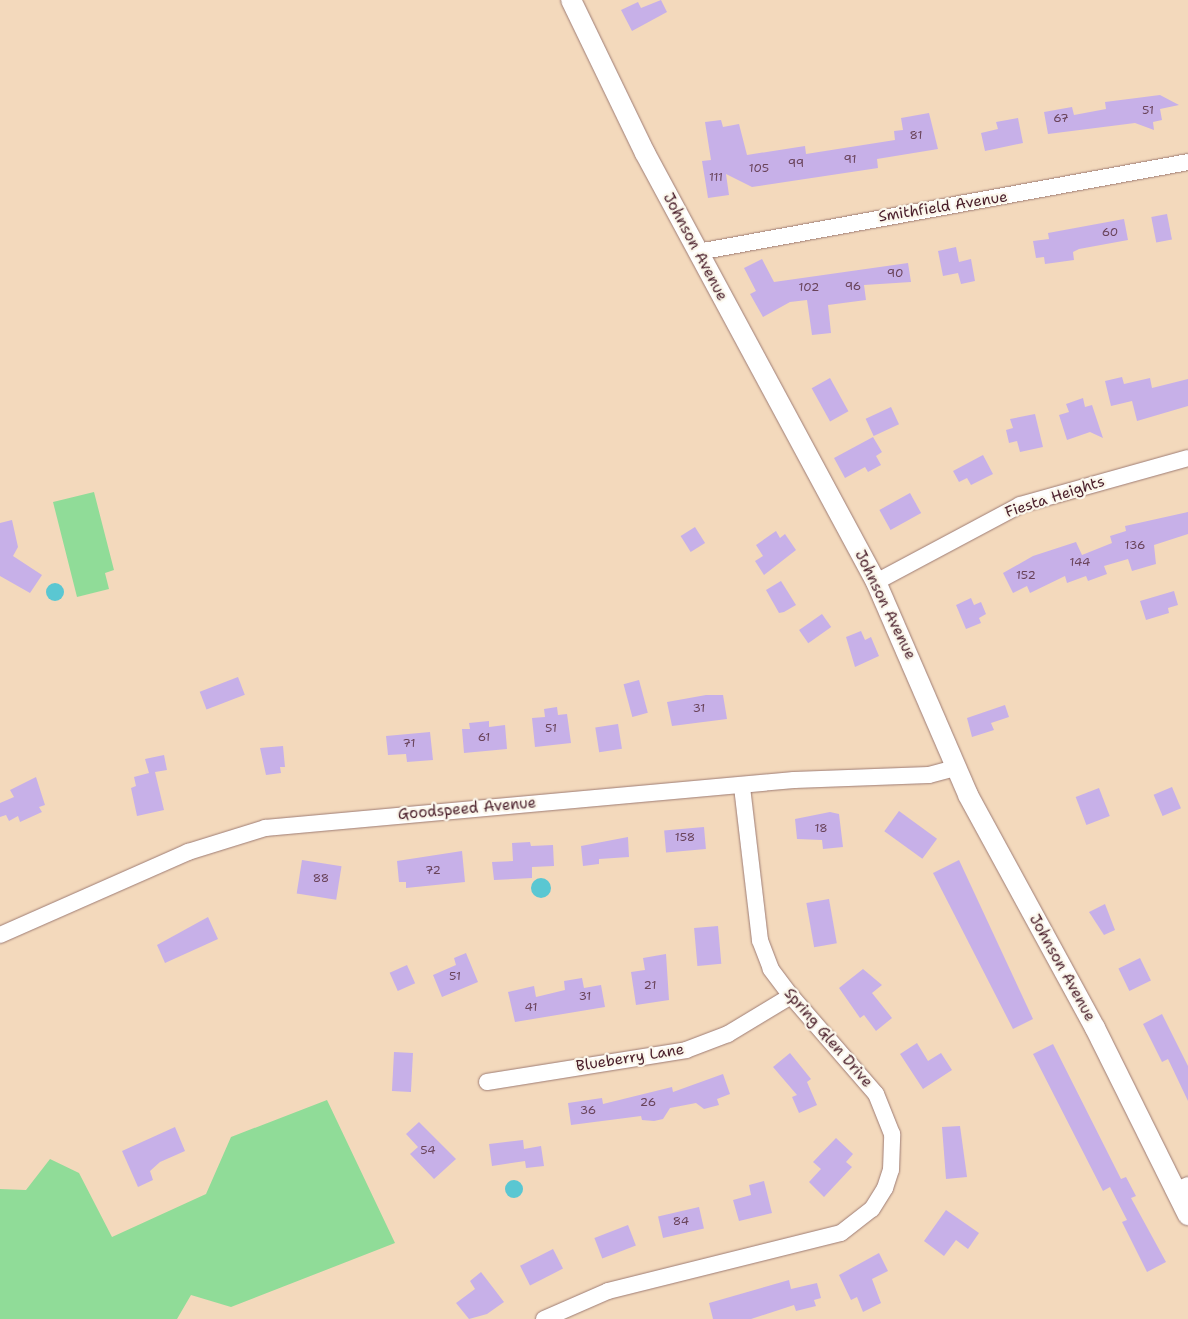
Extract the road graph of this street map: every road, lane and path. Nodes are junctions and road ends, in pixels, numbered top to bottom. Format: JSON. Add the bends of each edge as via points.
{"nodes":[{"id":1,"x":571,"y":0,"type":"edge"},
{"id":2,"x":1188,"y":162,"type":"edge"},
{"id":3,"x":698,"y":252,"type":"junction"},
{"id":4,"x":1188,"y":458,"type":"edge"},
{"id":5,"x":876,"y":582,"type":"junction"},
{"id":6,"x":955,"y":768,"type":"junction"},
{"id":7,"x":742,"y":786,"type":"junction"},
{"id":8,"x":0,"y":935,"type":"edge"},
{"id":9,"x":791,"y":996,"type":"junction"},
{"id":10,"x":487,"y":1082,"type":"dead end"},
{"id":11,"x":1182,"y":1187,"type":"edge"},
{"id":12,"x":1188,"y":1214,"type":"edge"},
{"id":13,"x":544,"y":1319,"type":"edge"}],
"edges":[{"from":1,"to":3,"type":"street","name":"Johnson Avenue"},
{"from":2,"to":3,"type":"street","name":"Smithfield Avenue"},
{"from":3,"to":5,"type":"street","name":"Johnson Avenue"},
{"from":4,"to":5,"type":"street","name":"Fiesta Heights","via":[[1020,505]]},
{"from":5,"to":6,"type":"street","name":"Johnson Avenue"},
{"from":6,"to":7,"type":"street","name":"Goodspeed Avenue","via":[[929,775]]},
{"from":6,"to":11,"type":"street","name":"Johnson Avenue"},
{"from":7,"to":8,"type":"street","name":"Goodspeed Avenue","via":[[265,828],[188,852]]},
{"from":7,"to":9,"type":"street","name":"Spring Glen Drive","via":[[760,940],[771,968]]},
{"from":9,"to":10,"type":"street","name":"Blueberry Lane","via":[[728,1034],[686,1050]]},
{"from":9,"to":13,"type":"street","name":"Spring Glen Drive","via":[[876,1094],[892,1134],[891,1170],[872,1209],[841,1233],[608,1291]]},
{"from":11,"to":12,"type":"street","name":"Johnson Avenue"}]}
